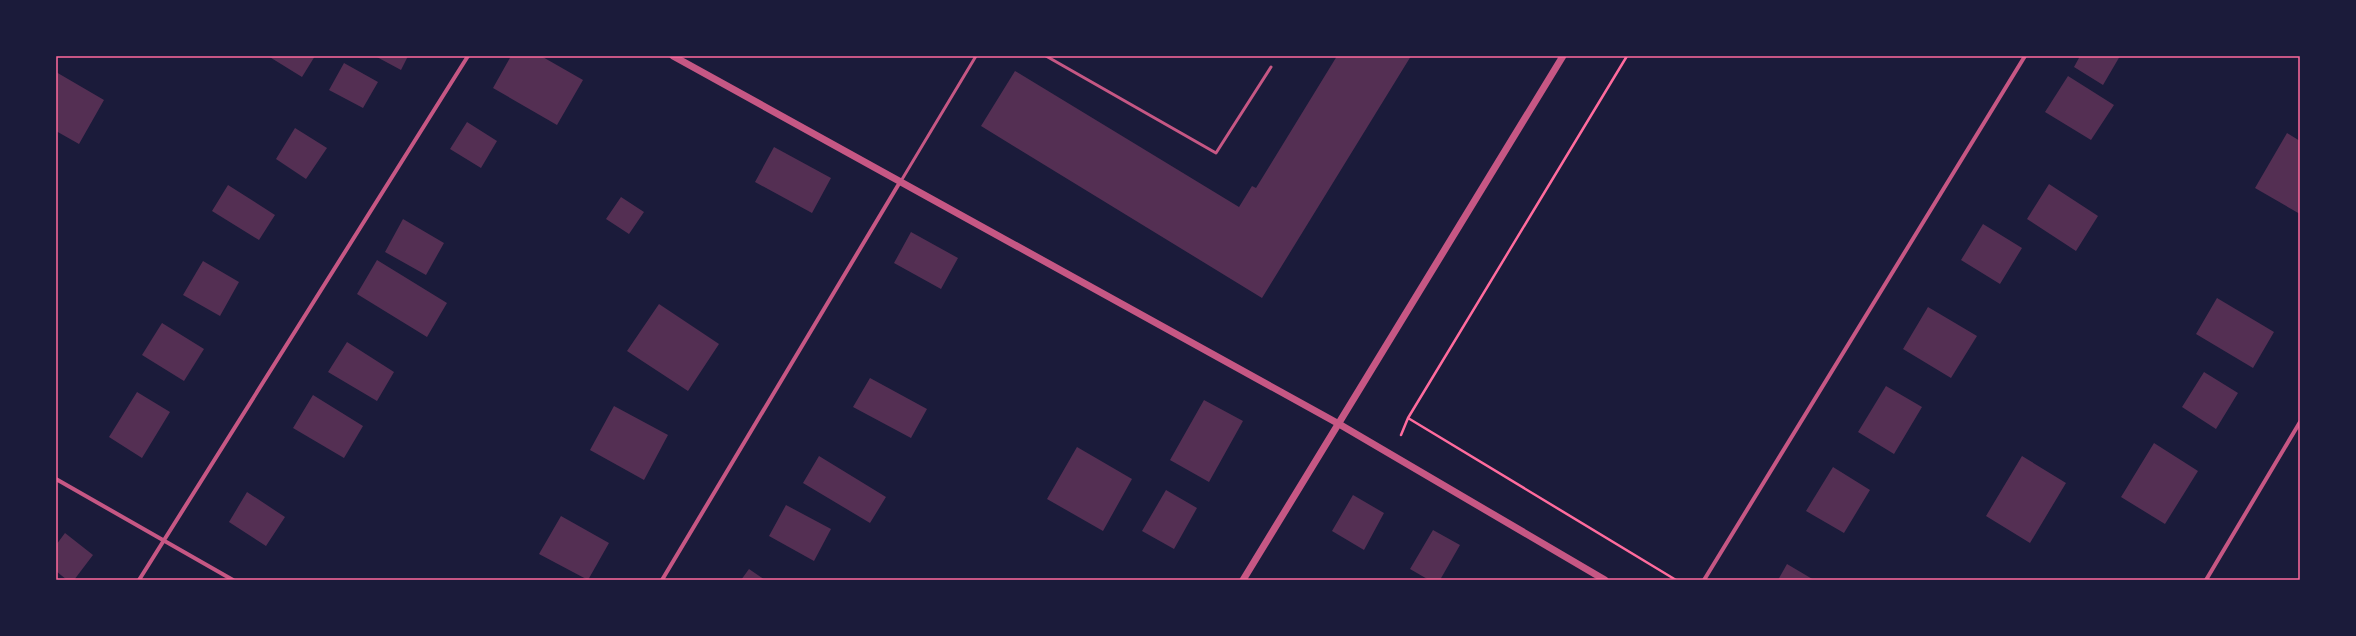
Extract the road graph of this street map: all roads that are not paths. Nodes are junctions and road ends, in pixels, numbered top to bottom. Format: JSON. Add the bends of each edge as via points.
{"nodes":[{"id":1,"x":468,"y":56,"type":"edge"},
{"id":2,"x":673,"y":56,"type":"edge"},
{"id":3,"x":976,"y":56,"type":"edge"},
{"id":4,"x":1046,"y":56,"type":"edge"},
{"id":5,"x":1563,"y":56,"type":"edge"},
{"id":6,"x":2025,"y":56,"type":"edge"},
{"id":7,"x":1271,"y":67,"type":"dead end"},
{"id":8,"x":900,"y":182,"type":"junction"},
{"id":9,"x":2300,"y":422,"type":"edge"},
{"id":10,"x":1339,"y":424,"type":"junction"},
{"id":11,"x":56,"y":479,"type":"edge"},
{"id":12,"x":164,"y":539,"type":"junction"},
{"id":13,"x":139,"y":580,"type":"edge"},
{"id":14,"x":233,"y":580,"type":"edge"},
{"id":15,"x":662,"y":580,"type":"edge"},
{"id":16,"x":1243,"y":580,"type":"edge"},
{"id":17,"x":1605,"y":580,"type":"edge"},
{"id":18,"x":1704,"y":580,"type":"edge"},
{"id":19,"x":2206,"y":580,"type":"edge"}],
"edges":[{"from":1,"to":12,"type":"street"},
{"from":2,"to":8,"type":"street"},
{"from":3,"to":8,"type":"lane"},
{"from":4,"to":7,"type":"lane","via":[[1216,153]]},
{"from":5,"to":10,"type":"street"},
{"from":6,"to":18,"type":"street"},
{"from":8,"to":10,"type":"street"},
{"from":8,"to":15,"type":"street"},
{"from":9,"to":19,"type":"street"},
{"from":10,"to":16,"type":"street"},
{"from":10,"to":17,"type":"street"},
{"from":11,"to":12,"type":"street"},
{"from":12,"to":13,"type":"street"},
{"from":12,"to":14,"type":"street"}]}
